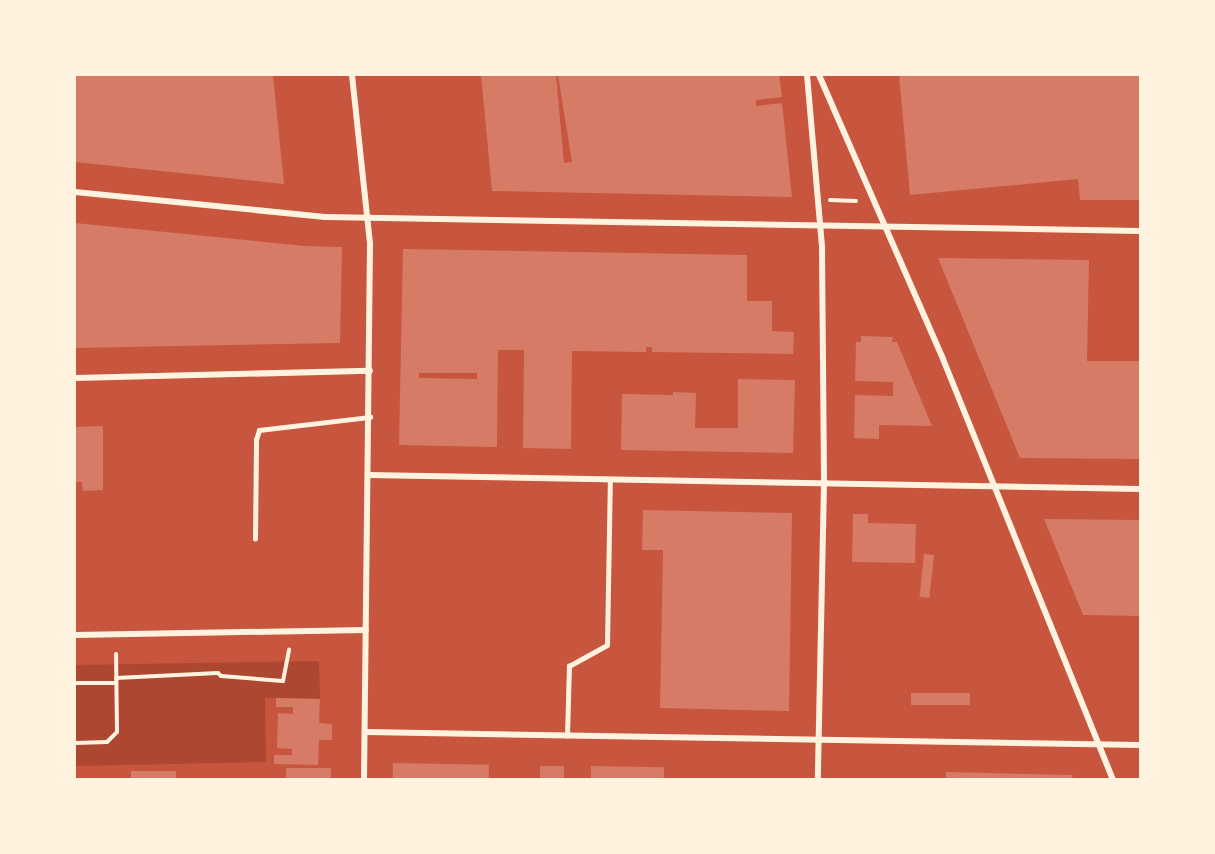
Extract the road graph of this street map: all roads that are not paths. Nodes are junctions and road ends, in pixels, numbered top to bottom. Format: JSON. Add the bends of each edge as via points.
{"nodes":[{"id":1,"x":352,"y":75,"type":"edge"},
{"id":2,"x":807,"y":75,"type":"edge"},
{"id":3,"x":819,"y":75,"type":"edge"},
{"id":4,"x":75,"y":192,"type":"edge"},
{"id":5,"x":367,"y":218,"type":"junction"},
{"id":6,"x":820,"y":226,"type":"junction"},
{"id":7,"x":887,"y":227,"type":"junction"},
{"id":8,"x":1140,"y":231,"type":"edge"},
{"id":9,"x":370,"y":371,"type":"junction"},
{"id":10,"x":75,"y":378,"type":"edge"},
{"id":11,"x":369,"y":417,"type":"junction"},
{"id":12,"x":369,"y":475,"type":"junction"},
{"id":13,"x":610,"y":480,"type":"junction"},
{"id":14,"x":824,"y":484,"type":"junction"},
{"id":15,"x":995,"y":486,"type":"junction"},
{"id":16,"x":1140,"y":489,"type":"edge"},
{"id":17,"x":255,"y":539,"type":"dead end"},
{"id":18,"x":366,"y":630,"type":"junction"},
{"id":19,"x":75,"y":635,"type":"edge"},
{"id":20,"x":366,"y":732,"type":"junction"},
{"id":21,"x":567,"y":736,"type":"junction"},
{"id":22,"x":819,"y":741,"type":"junction"},
{"id":23,"x":1099,"y":746,"type":"junction"},
{"id":24,"x":1140,"y":746,"type":"edge"},
{"id":25,"x":364,"y":779,"type":"edge"},
{"id":26,"x":818,"y":779,"type":"edge"},
{"id":27,"x":1113,"y":779,"type":"edge"}],
"edges":[{"from":1,"to":5,"type":"street"},
{"from":2,"to":6,"type":"street"},
{"from":3,"to":7,"type":"street"},
{"from":4,"to":5,"type":"street","via":[[325,218]]},
{"from":5,"to":6,"type":"street"},
{"from":5,"to":9,"type":"street"},
{"from":6,"to":7,"type":"street"},
{"from":6,"to":14,"type":"street"},
{"from":7,"to":8,"type":"street"},
{"from":7,"to":15,"type":"street"},
{"from":9,"to":10,"type":"street"},
{"from":9,"to":11,"type":"street"},
{"from":11,"to":12,"type":"street"},
{"from":11,"to":17,"type":"lane","via":[[259,430]]},
{"from":12,"to":13,"type":"street"},
{"from":12,"to":18,"type":"street"},
{"from":13,"to":14,"type":"street"},
{"from":13,"to":21,"type":"lane","via":[[607,645],[569,666]]},
{"from":14,"to":15,"type":"street"},
{"from":14,"to":22,"type":"street"},
{"from":15,"to":16,"type":"street"},
{"from":15,"to":23,"type":"street"},
{"from":18,"to":19,"type":"street"},
{"from":18,"to":20,"type":"street"},
{"from":20,"to":21,"type":"street"},
{"from":20,"to":25,"type":"street"},
{"from":21,"to":22,"type":"street"},
{"from":22,"to":23,"type":"street"},
{"from":22,"to":26,"type":"street"},
{"from":23,"to":24,"type":"street"},
{"from":23,"to":27,"type":"street"}]}
